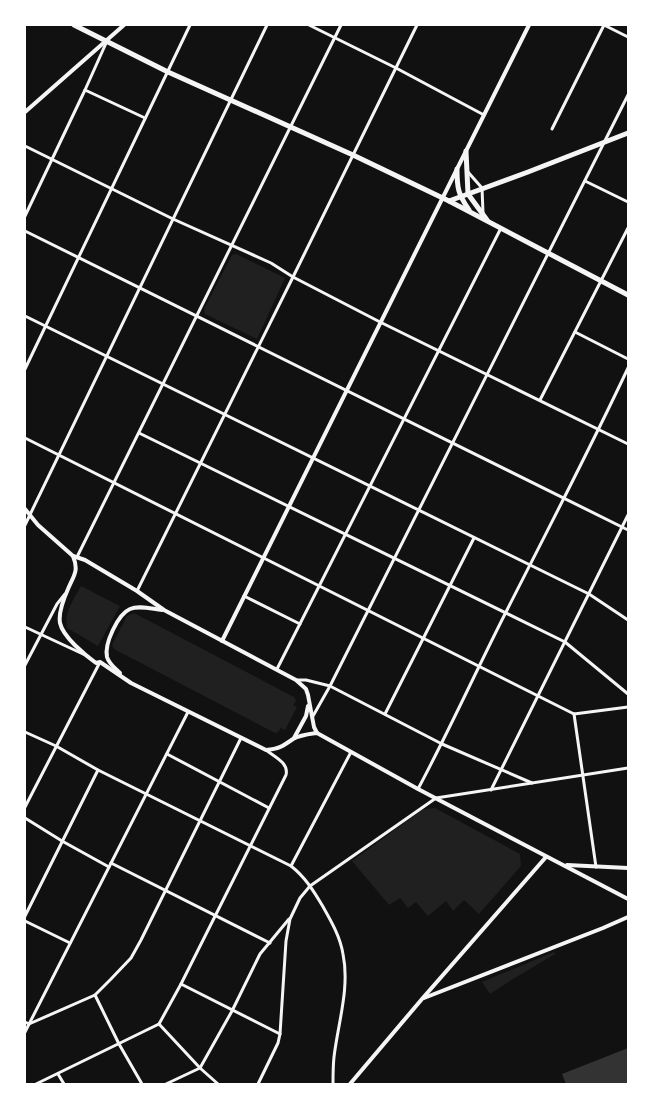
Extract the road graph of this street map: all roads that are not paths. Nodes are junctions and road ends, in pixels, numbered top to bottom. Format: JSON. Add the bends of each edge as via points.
{"nodes":[{"id":1,"x":74,"y":25,"type":"edge"},
{"id":2,"x":124,"y":25,"type":"edge"},
{"id":3,"x":190,"y":25,"type":"edge"},
{"id":4,"x":267,"y":25,"type":"edge"},
{"id":5,"x":309,"y":25,"type":"edge"},
{"id":6,"x":341,"y":25,"type":"edge"},
{"id":7,"x":417,"y":25,"type":"edge"},
{"id":8,"x":529,"y":25,"type":"edge"},
{"id":9,"x":604,"y":25,"type":"edge"},
{"id":10,"x":628,"y":37,"type":"edge"},
{"id":11,"x":335,"y":38,"type":"junction"},
{"id":12,"x":107,"y":41,"type":"junction"},
{"id":13,"x":396,"y":68,"type":"junction"},
{"id":14,"x":168,"y":72,"type":"junction"},
{"id":15,"x":85,"y":90,"type":"junction"},
{"id":16,"x":628,"y":95,"type":"edge"},
{"id":17,"x":231,"y":100,"type":"junction"},
{"id":18,"x":25,"y":112,"type":"edge"},
{"id":19,"x":485,"y":115,"type":"junction"},
{"id":20,"x":145,"y":118,"type":"junction"},
{"id":21,"x":290,"y":127,"type":"junction"},
{"id":22,"x":552,"y":129,"type":"dead end"},
{"id":23,"x":628,"y":132,"type":"edge"},
{"id":24,"x":605,"y":141,"type":"junction"},
{"id":25,"x":25,"y":146,"type":"edge"},
{"id":26,"x":466,"y":152,"type":"junction"},
{"id":27,"x":353,"y":156,"type":"junction"},
{"id":28,"x":52,"y":159,"type":"junction"},
{"id":29,"x":456,"y":169,"type":"junction"},
{"id":30,"x":467,"y":172,"type":"junction"},
{"id":31,"x":585,"y":180,"type":"junction"},
{"id":32,"x":112,"y":188,"type":"junction"},
{"id":33,"x":482,"y":188,"type":"junction"},
{"id":34,"x":468,"y":194,"type":"junction"},
{"id":35,"x":460,"y":197,"type":"junction"},
{"id":36,"x":443,"y":198,"type":"junction"},
{"id":37,"x":449,"y":201,"type":"junction"},
{"id":38,"x":628,"y":202,"type":"edge"},
{"id":39,"x":469,"y":211,"type":"junction"},
{"id":40,"x":483,"y":214,"type":"junction"},
{"id":41,"x":25,"y":216,"type":"edge"},
{"id":42,"x":173,"y":219,"type":"junction"},
{"id":43,"x":488,"y":220,"type":"junction"},
{"id":44,"x":501,"y":227,"type":"junction"},
{"id":45,"x":628,"y":228,"type":"edge"},
{"id":46,"x":25,"y":231,"type":"edge"},
{"id":47,"x":232,"y":245,"type":"junction"},
{"id":48,"x":548,"y":252,"type":"junction"},
{"id":49,"x":78,"y":258,"type":"junction"},
{"id":50,"x":293,"y":278,"type":"junction"},
{"id":51,"x":601,"y":280,"type":"junction"},
{"id":52,"x":139,"y":288,"type":"junction"},
{"id":53,"x":628,"y":295,"type":"edge"},
{"id":54,"x":25,"y":316,"type":"edge"},
{"id":55,"x":196,"y":316,"type":"junction"},
{"id":56,"x":380,"y":322,"type":"junction"},
{"id":57,"x":46,"y":326,"type":"junction"},
{"id":58,"x":575,"y":332,"type":"junction"},
{"id":59,"x":258,"y":347,"type":"junction"},
{"id":60,"x":439,"y":350,"type":"junction"},
{"id":61,"x":106,"y":356,"type":"junction"},
{"id":62,"x":628,"y":359,"type":"edge"},
{"id":63,"x":628,"y":368,"type":"edge"},
{"id":64,"x":25,"y":369,"type":"edge"},
{"id":65,"x":487,"y":374,"type":"junction"},
{"id":66,"x":163,"y":384,"type":"junction"},
{"id":67,"x":346,"y":391,"type":"junction"},
{"id":68,"x":540,"y":400,"type":"junction"},
{"id":69,"x":224,"y":414,"type":"junction"},
{"id":70,"x":404,"y":419,"type":"junction"},
{"id":71,"x":599,"y":429,"type":"junction"},
{"id":72,"x":138,"y":433,"type":"junction"},
{"id":73,"x":25,"y":438,"type":"edge"},
{"id":74,"x":452,"y":443,"type":"junction"},
{"id":75,"x":628,"y":444,"type":"edge"},
{"id":76,"x":59,"y":455,"type":"junction"},
{"id":77,"x":313,"y":458,"type":"junction"},
{"id":78,"x":200,"y":463,"type":"junction"},
{"id":79,"x":114,"y":483,"type":"junction"},
{"id":80,"x":370,"y":486,"type":"junction"},
{"id":81,"x":564,"y":498,"type":"junction"},
{"id":82,"x":289,"y":506,"type":"junction"},
{"id":83,"x":25,"y":509,"type":"edge"},
{"id":84,"x":419,"y":510,"type":"junction"},
{"id":85,"x":175,"y":514,"type":"junction"},
{"id":86,"x":30,"y":515,"type":"junction"},
{"id":87,"x":628,"y":515,"type":"edge"},
{"id":88,"x":25,"y":525,"type":"edge"},
{"id":89,"x":622,"y":527,"type":"junction"},
{"id":90,"x":628,"y":530,"type":"edge"},
{"id":91,"x":345,"y":534,"type":"junction"},
{"id":92,"x":474,"y":538,"type":"junction"},
{"id":93,"x":75,"y":557,"type":"junction"},
{"id":94,"x":263,"y":558,"type":"junction"},
{"id":95,"x":394,"y":558,"type":"junction"},
{"id":96,"x":530,"y":565,"type":"junction"},
{"id":97,"x":450,"y":585,"type":"junction"},
{"id":98,"x":319,"y":586,"type":"junction"},
{"id":99,"x":68,"y":589,"type":"junction"},
{"id":100,"x":136,"y":590,"type":"junction"},
{"id":101,"x":589,"y":594,"type":"junction"},
{"id":102,"x":244,"y":596,"type":"junction"},
{"id":103,"x":164,"y":610,"type":"junction"},
{"id":104,"x":368,"y":611,"type":"junction"},
{"id":105,"x":506,"y":612,"type":"junction"},
{"id":106,"x":628,"y":620,"type":"edge"},
{"id":107,"x":300,"y":624,"type":"junction"},
{"id":108,"x":25,"y":627,"type":"edge"},
{"id":109,"x":41,"y":634,"type":"junction"},
{"id":110,"x":423,"y":638,"type":"junction"},
{"id":111,"x":222,"y":641,"type":"junction"},
{"id":112,"x":565,"y":642,"type":"junction"},
{"id":113,"x":84,"y":654,"type":"junction"},
{"id":114,"x":100,"y":662,"type":"junction"},
{"id":115,"x":25,"y":665,"type":"edge"},
{"id":116,"x":479,"y":667,"type":"junction"},
{"id":117,"x":276,"y":670,"type":"junction"},
{"id":118,"x":296,"y":680,"type":"junction"},
{"id":119,"x":130,"y":682,"type":"junction"},
{"id":120,"x":330,"y":686,"type":"junction"},
{"id":121,"x":628,"y":694,"type":"edge"},
{"id":122,"x":538,"y":696,"type":"junction"},
{"id":123,"x":308,"y":701,"type":"junction"},
{"id":124,"x":628,"y":707,"type":"edge"},
{"id":125,"x":188,"y":712,"type":"junction"},
{"id":126,"x":385,"y":714,"type":"junction"},
{"id":127,"x":574,"y":714,"type":"junction"},
{"id":128,"x":312,"y":717,"type":"junction"},
{"id":129,"x":25,"y":732,"type":"edge"},
{"id":130,"x":317,"y":733,"type":"junction"},
{"id":131,"x":241,"y":738,"type":"junction"},
{"id":132,"x":294,"y":739,"type":"junction"},
{"id":133,"x":442,"y":744,"type":"junction"},
{"id":134,"x":56,"y":746,"type":"junction"},
{"id":135,"x":266,"y":750,"type":"junction"},
{"id":136,"x":351,"y":752,"type":"junction"},
{"id":137,"x":167,"y":754,"type":"junction"},
{"id":138,"x":628,"y":768,"type":"edge"},
{"id":139,"x":501,"y":769,"type":"junction"},
{"id":140,"x":98,"y":770,"type":"junction"},
{"id":141,"x":583,"y":775,"type":"junction"},
{"id":142,"x":220,"y":781,"type":"junction"},
{"id":143,"x":532,"y":783,"type":"junction"},
{"id":144,"x":418,"y":789,"type":"junction"},
{"id":145,"x":491,"y":790,"type":"junction"},
{"id":146,"x":146,"y":794,"type":"junction"},
{"id":147,"x":436,"y":798,"type":"junction"},
{"id":148,"x":25,"y":807,"type":"edge"},
{"id":149,"x":269,"y":808,"type":"junction"},
{"id":150,"x":25,"y":818,"type":"edge"},
{"id":151,"x":200,"y":821,"type":"junction"},
{"id":152,"x":62,"y":841,"type":"junction"},
{"id":153,"x":250,"y":846,"type":"junction"},
{"id":154,"x":546,"y":856,"type":"junction"},
{"id":155,"x":111,"y":863,"type":"junction"},
{"id":156,"x":564,"y":865,"type":"junction"},
{"id":157,"x":291,"y":866,"type":"junction"},
{"id":158,"x":109,"y":867,"type":"junction"},
{"id":159,"x":596,"y":867,"type":"junction"},
{"id":160,"x":628,"y":868,"type":"edge"},
{"id":161,"x":310,"y":886,"type":"junction"},
{"id":162,"x":166,"y":891,"type":"junction"},
{"id":163,"x":628,"y":899,"type":"edge"},
{"id":164,"x":215,"y":915,"type":"junction"},
{"id":165,"x":25,"y":916,"type":"edge"},
{"id":166,"x":628,"y":917,"type":"edge"},
{"id":167,"x":290,"y":918,"type":"junction"},
{"id":168,"x":25,"y":921,"type":"edge"},
{"id":169,"x":270,"y":942,"type":"junction"},
{"id":170,"x":70,"y":943,"type":"junction"},
{"id":171,"x":181,"y":984,"type":"junction"},
{"id":172,"x":95,"y":995,"type":"junction"},
{"id":173,"x":422,"y":999,"type":"junction"},
{"id":174,"x":232,"y":1010,"type":"junction"},
{"id":175,"x":27,"y":1023,"type":"edge"},
{"id":176,"x":159,"y":1024,"type":"junction"},
{"id":177,"x":25,"y":1032,"type":"edge"},
{"id":178,"x":280,"y":1034,"type":"junction"},
{"id":179,"x":119,"y":1044,"type":"junction"},
{"id":180,"x":200,"y":1068,"type":"junction"},
{"id":181,"x":58,"y":1073,"type":"junction"},
{"id":182,"x":36,"y":1084,"type":"edge"},
{"id":183,"x":64,"y":1084,"type":"edge"},
{"id":184,"x":142,"y":1084,"type":"edge"},
{"id":185,"x":166,"y":1084,"type":"edge"},
{"id":186,"x":218,"y":1084,"type":"edge"},
{"id":187,"x":258,"y":1084,"type":"edge"},
{"id":188,"x":333,"y":1084,"type":"edge"},
{"id":189,"x":350,"y":1084,"type":"edge"}],
"edges":[{"from":1,"to":12,"type":"main road"},
{"from":2,"to":12,"type":"street"},
{"from":3,"to":14,"type":"street"},
{"from":4,"to":17,"type":"street"},
{"from":5,"to":11,"type":"street"},
{"from":6,"to":11,"type":"street"},
{"from":7,"to":13,"type":"street"},
{"from":8,"to":19,"type":"street"},
{"from":9,"to":10,"type":"street"},
{"from":9,"to":22,"type":"street"},
{"from":11,"to":13,"type":"street"},
{"from":11,"to":21,"type":"street"},
{"from":12,"to":14,"type":"main road"},
{"from":12,"to":15,"type":"street"},
{"from":12,"to":18,"type":"street"},
{"from":13,"to":19,"type":"street"},
{"from":13,"to":27,"type":"street"},
{"from":14,"to":17,"type":"main road"},
{"from":14,"to":20,"type":"street"},
{"from":15,"to":20,"type":"street"},
{"from":15,"to":28,"type":"street"},
{"from":16,"to":24,"type":"street"},
{"from":17,"to":21,"type":"main road"},
{"from":17,"to":42,"type":"street"},
{"from":19,"to":26,"type":"street"},
{"from":20,"to":32,"type":"street"},
{"from":21,"to":27,"type":"main road"},
{"from":21,"to":47,"type":"street"},
{"from":23,"to":24,"type":"main road"},
{"from":24,"to":31,"type":"street"},
{"from":24,"to":33,"type":"main road"},
{"from":25,"to":28,"type":"street"},
{"from":26,"to":29,"type":"street"},
{"from":26,"to":30,"type":"main road"},
{"from":27,"to":36,"type":"main road"},
{"from":27,"to":50,"type":"street"},
{"from":28,"to":32,"type":"street"},
{"from":28,"to":41,"type":"street"},
{"from":29,"to":35,"type":"main road"},
{"from":29,"to":36,"type":"street"},
{"from":30,"to":33,"type":"street"},
{"from":30,"to":34,"type":"main road"},
{"from":31,"to":38,"type":"street"},
{"from":31,"to":48,"type":"street"},
{"from":32,"to":42,"type":"street"},
{"from":32,"to":49,"type":"street"},
{"from":33,"to":34,"type":"main road"},
{"from":33,"to":40,"type":"street"},
{"from":34,"to":35,"type":"main road"},
{"from":34,"to":40,"type":"main road"},
{"from":35,"to":37,"type":"main road"},
{"from":35,"to":39,"type":"main road"},
{"from":36,"to":37,"type":"main road"},
{"from":36,"to":56,"type":"street"},
{"from":37,"to":39,"type":"main road"},
{"from":39,"to":43,"type":"main road"},
{"from":40,"to":43,"type":"main road"},
{"from":42,"to":47,"type":"street"},
{"from":42,"to":52,"type":"street"},
{"from":43,"to":44,"type":"main road"},
{"from":44,"to":48,"type":"main road"},
{"from":44,"to":60,"type":"street"},
{"from":45,"to":51,"type":"street"},
{"from":46,"to":49,"type":"street"},
{"from":47,"to":50,"type":"street"},
{"from":47,"to":55,"type":"street"},
{"from":48,"to":51,"type":"main road"},
{"from":48,"to":65,"type":"street"},
{"from":49,"to":52,"type":"street"},
{"from":49,"to":57,"type":"street"},
{"from":50,"to":56,"type":"street"},
{"from":50,"to":59,"type":"street"},
{"from":51,"to":53,"type":"main road"},
{"from":51,"to":58,"type":"street"},
{"from":52,"to":55,"type":"street"},
{"from":52,"to":61,"type":"street"},
{"from":54,"to":57,"type":"street"},
{"from":55,"to":59,"type":"street"},
{"from":55,"to":66,"type":"street"},
{"from":56,"to":60,"type":"street"},
{"from":56,"to":67,"type":"street"},
{"from":57,"to":61,"type":"street"},
{"from":57,"to":64,"type":"street"},
{"from":58,"to":62,"type":"street"},
{"from":58,"to":68,"type":"street"},
{"from":59,"to":67,"type":"street"},
{"from":59,"to":69,"type":"street"},
{"from":60,"to":65,"type":"street"},
{"from":60,"to":70,"type":"street"},
{"from":61,"to":66,"type":"street"},
{"from":61,"to":76,"type":"street"},
{"from":63,"to":71,"type":"street"},
{"from":65,"to":68,"type":"street"},
{"from":65,"to":74,"type":"street"},
{"from":66,"to":69,"type":"street"},
{"from":66,"to":72,"type":"street"},
{"from":67,"to":70,"type":"street"},
{"from":67,"to":77,"type":"street"},
{"from":68,"to":71,"type":"street"},
{"from":69,"to":77,"type":"street"},
{"from":69,"to":78,"type":"street"},
{"from":70,"to":74,"type":"street"},
{"from":70,"to":80,"type":"street"},
{"from":71,"to":75,"type":"street"},
{"from":71,"to":81,"type":"street"},
{"from":72,"to":78,"type":"street"},
{"from":72,"to":79,"type":"street"},
{"from":73,"to":76,"type":"street"},
{"from":74,"to":81,"type":"street"},
{"from":74,"to":84,"type":"street"},
{"from":76,"to":79,"type":"street"},
{"from":76,"to":86,"type":"street"},
{"from":77,"to":80,"type":"street"},
{"from":77,"to":82,"type":"street"},
{"from":78,"to":82,"type":"street"},
{"from":78,"to":85,"type":"street"},
{"from":79,"to":85,"type":"street"},
{"from":79,"to":93,"type":"street"},
{"from":80,"to":84,"type":"street"},
{"from":80,"to":91,"type":"street"},
{"from":81,"to":89,"type":"street"},
{"from":81,"to":96,"type":"street"},
{"from":82,"to":91,"type":"street"},
{"from":82,"to":94,"type":"street"},
{"from":83,"to":86,"type":"street"},
{"from":84,"to":92,"type":"street"},
{"from":84,"to":95,"type":"street"},
{"from":85,"to":94,"type":"street"},
{"from":85,"to":100,"type":"street"},
{"from":86,"to":88,"type":"street"},
{"from":86,"to":93,"type":"street"},
{"from":87,"to":89,"type":"street"},
{"from":89,"to":90,"type":"street"},
{"from":89,"to":101,"type":"street"},
{"from":91,"to":95,"type":"street"},
{"from":91,"to":98,"type":"street"},
{"from":92,"to":96,"type":"street"},
{"from":92,"to":97,"type":"street"},
{"from":93,"to":99,"type":"street","via":[[75,574]]},
{"from":93,"to":100,"type":"street"},
{"from":94,"to":98,"type":"street"},
{"from":94,"to":102,"type":"street"},
{"from":95,"to":97,"type":"street"},
{"from":95,"to":104,"type":"street"},
{"from":96,"to":101,"type":"street"},
{"from":96,"to":105,"type":"street"},
{"from":97,"to":105,"type":"street"},
{"from":97,"to":110,"type":"street"},
{"from":98,"to":104,"type":"street"},
{"from":98,"to":107,"type":"street"},
{"from":99,"to":109,"type":"street"},
{"from":99,"to":113,"type":"street","via":[[60,622],[65,633]]},
{"from":100,"to":103,"type":"street"},
{"from":101,"to":106,"type":"street"},
{"from":101,"to":112,"type":"street"},
{"from":102,"to":107,"type":"street"},
{"from":102,"to":111,"type":"street"},
{"from":103,"to":111,"type":"street"},
{"from":103,"to":119,"type":"street","via":[[131,608],[109,638],[107,656]]},
{"from":104,"to":110,"type":"street"},
{"from":104,"to":120,"type":"street"},
{"from":105,"to":112,"type":"street"},
{"from":105,"to":116,"type":"street"},
{"from":107,"to":117,"type":"street"},
{"from":108,"to":109,"type":"street"},
{"from":109,"to":113,"type":"street"},
{"from":109,"to":115,"type":"street"},
{"from":110,"to":116,"type":"street"},
{"from":110,"to":126,"type":"street"},
{"from":111,"to":117,"type":"street"},
{"from":112,"to":121,"type":"street"},
{"from":112,"to":122,"type":"street"},
{"from":113,"to":114,"type":"street","via":[[96,663]]},
{"from":114,"to":119,"type":"street"},
{"from":114,"to":134,"type":"street"},
{"from":116,"to":122,"type":"street"},
{"from":116,"to":133,"type":"street"},
{"from":117,"to":118,"type":"street"},
{"from":118,"to":120,"type":"street"},
{"from":118,"to":123,"type":"street","via":[[306,689]]},
{"from":119,"to":125,"type":"street"},
{"from":120,"to":126,"type":"street"},
{"from":120,"to":128,"type":"street"},
{"from":122,"to":127,"type":"street"},
{"from":122,"to":139,"type":"street"},
{"from":123,"to":128,"type":"street"},
{"from":123,"to":132,"type":"street","via":[[306,716]]},
{"from":124,"to":127,"type":"street"},
{"from":125,"to":131,"type":"street"},
{"from":125,"to":137,"type":"street"},
{"from":126,"to":133,"type":"street"},
{"from":127,"to":141,"type":"street"},
{"from":128,"to":130,"type":"street"},
{"from":129,"to":134,"type":"street"},
{"from":130,"to":132,"type":"street"},
{"from":130,"to":136,"type":"street"},
{"from":131,"to":135,"type":"street"},
{"from":131,"to":142,"type":"street"},
{"from":132,"to":135,"type":"street","via":[[276,749]]},
{"from":133,"to":139,"type":"street"},
{"from":133,"to":144,"type":"street"},
{"from":134,"to":140,"type":"street"},
{"from":134,"to":148,"type":"street"},
{"from":135,"to":149,"type":"street","via":[[287,768]]},
{"from":136,"to":144,"type":"street"},
{"from":136,"to":157,"type":"street"},
{"from":137,"to":142,"type":"street"},
{"from":137,"to":146,"type":"street"},
{"from":138,"to":141,"type":"street"},
{"from":139,"to":143,"type":"street"},
{"from":139,"to":145,"type":"street"},
{"from":140,"to":146,"type":"street"},
{"from":140,"to":152,"type":"street"},
{"from":141,"to":143,"type":"street"},
{"from":141,"to":159,"type":"street"},
{"from":142,"to":149,"type":"street"},
{"from":142,"to":151,"type":"street"},
{"from":143,"to":145,"type":"street"},
{"from":144,"to":147,"type":"street"},
{"from":145,"to":147,"type":"street"},
{"from":146,"to":151,"type":"street"},
{"from":146,"to":155,"type":"street"},
{"from":147,"to":154,"type":"street"},
{"from":147,"to":161,"type":"street"},
{"from":149,"to":153,"type":"street"},
{"from":150,"to":152,"type":"street"},
{"from":151,"to":153,"type":"street"},
{"from":151,"to":162,"type":"street"},
{"from":152,"to":158,"type":"street"},
{"from":152,"to":165,"type":"street"},
{"from":153,"to":157,"type":"street"},
{"from":153,"to":164,"type":"street"},
{"from":154,"to":156,"type":"street"},
{"from":154,"to":173,"type":"street"},
{"from":155,"to":158,"type":"street"},
{"from":155,"to":162,"type":"street"},
{"from":156,"to":159,"type":"street"},
{"from":156,"to":163,"type":"street"},
{"from":157,"to":161,"type":"street"},
{"from":158,"to":170,"type":"street"},
{"from":159,"to":160,"type":"street"},
{"from":161,"to":167,"type":"street"},
{"from":161,"to":188,"type":"street","via":[[332,922],[344,954],[346,973],[333,1059]]},
{"from":162,"to":164,"type":"street"},
{"from":162,"to":172,"type":"street","via":[[131,958]]},
{"from":164,"to":169,"type":"street"},
{"from":164,"to":171,"type":"street"},
{"from":166,"to":173,"type":"street"},
{"from":167,"to":169,"type":"street"},
{"from":167,"to":178,"type":"street"},
{"from":168,"to":170,"type":"street"},
{"from":169,"to":174,"type":"street","via":[[260,954]]},
{"from":170,"to":175,"type":"street"},
{"from":171,"to":174,"type":"street"},
{"from":171,"to":176,"type":"street"},
{"from":172,"to":175,"type":"street"},
{"from":172,"to":179,"type":"street"},
{"from":173,"to":189,"type":"street"},
{"from":174,"to":178,"type":"street"},
{"from":174,"to":180,"type":"street"},
{"from":175,"to":177,"type":"street"},
{"from":176,"to":179,"type":"street"},
{"from":176,"to":180,"type":"street"},
{"from":178,"to":187,"type":"street"},
{"from":179,"to":181,"type":"street"},
{"from":179,"to":184,"type":"street"},
{"from":180,"to":185,"type":"street"},
{"from":180,"to":186,"type":"street"},
{"from":181,"to":182,"type":"street"},
{"from":181,"to":183,"type":"street"}]}
